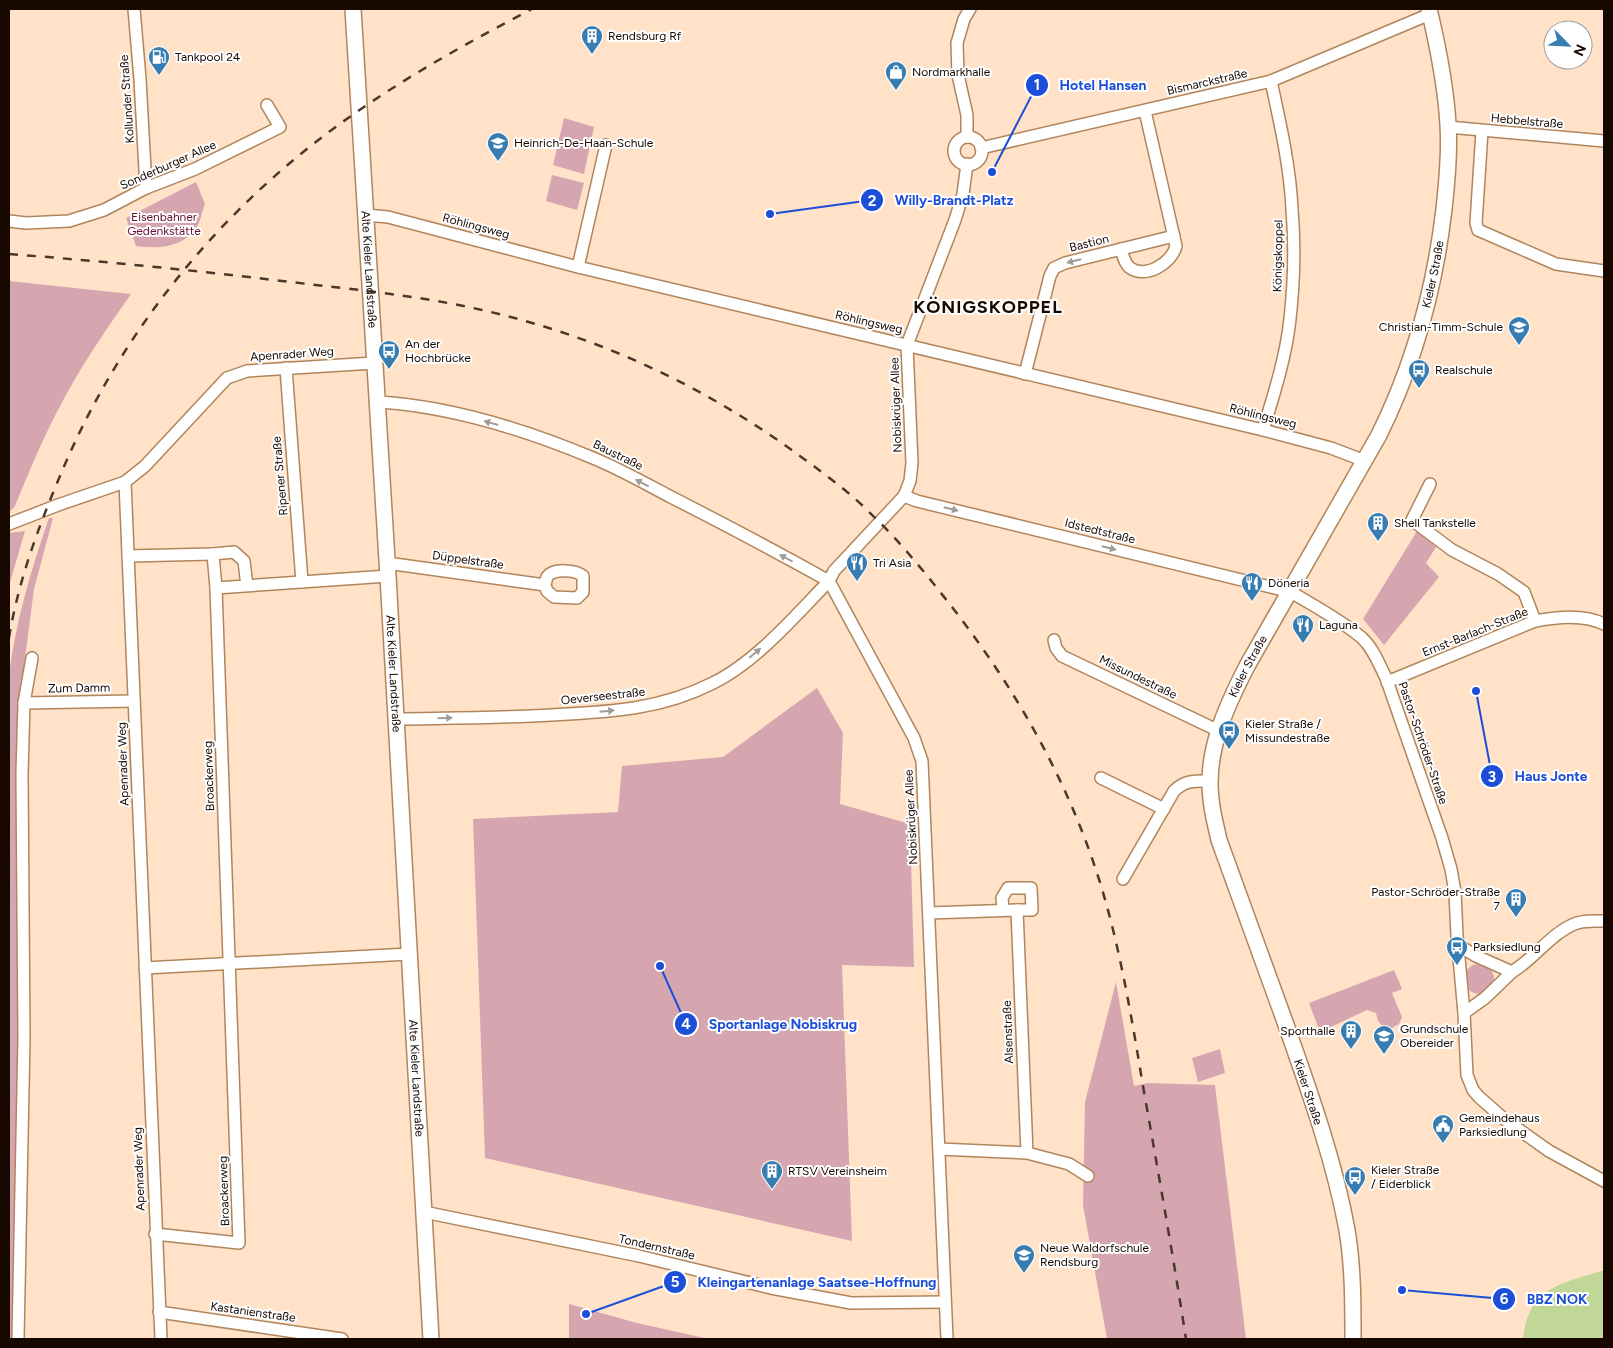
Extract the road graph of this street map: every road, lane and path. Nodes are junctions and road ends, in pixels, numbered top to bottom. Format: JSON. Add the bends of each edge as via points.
{"nodes":[{"id":1,"x":134,"y":9,"type":"edge"},
{"id":2,"x":353,"y":9,"type":"edge"},
{"id":3,"x":970,"y":9,"type":"edge"},
{"id":4,"x":1430,"y":11,"type":"edge"},
{"id":5,"x":1271,"y":81,"type":"junction"},
{"id":6,"x":267,"y":105,"type":"dead end"},
{"id":7,"x":1144,"y":111,"type":"junction"},
{"id":8,"x":1448,"y":127,"type":"junction"},
{"id":9,"x":1482,"y":131,"type":"junction"},
{"id":10,"x":967,"y":137,"type":"junction"},
{"id":11,"x":1604,"y":141,"type":"edge"},
{"id":12,"x":606,"y":145,"type":"dead end"},
{"id":13,"x":981,"y":148,"type":"junction"},
{"id":14,"x":966,"y":164,"type":"junction"},
{"id":15,"x":146,"y":188,"type":"junction"},
{"id":16,"x":365,"y":215,"type":"junction"},
{"id":17,"x":9,"y":222,"type":"edge"},
{"id":18,"x":1174,"y":236,"type":"junction"},
{"id":19,"x":1121,"y":249,"type":"junction"},
{"id":20,"x":578,"y":267,"type":"junction"},
{"id":21,"x":1604,"y":271,"type":"edge"},
{"id":22,"x":907,"y":345,"type":"junction"},
{"id":23,"x":374,"y":363,"type":"junction"},
{"id":24,"x":286,"y":368,"type":"junction"},
{"id":25,"x":1025,"y":374,"type":"junction"},
{"id":26,"x":377,"y":402,"type":"junction"},
{"id":27,"x":1263,"y":430,"type":"junction"},
{"id":28,"x":1365,"y":461,"type":"junction"},
{"id":29,"x":125,"y":482,"type":"junction"},
{"id":30,"x":1430,"y":484,"type":"dead end"},
{"id":31,"x":904,"y":496,"type":"junction"},
{"id":32,"x":9,"y":524,"type":"edge"},
{"id":33,"x":213,"y":554,"type":"junction"},
{"id":34,"x":128,"y":556,"type":"junction"},
{"id":35,"x":388,"y":570,"type":"junction"},
{"id":36,"x":829,"y":581,"type":"junction"},
{"id":37,"x":302,"y":582,"type":"junction"},
{"id":38,"x":545,"y":585,"type":"dead end"},
{"id":39,"x":247,"y":586,"type":"junction"},
{"id":40,"x":216,"y":588,"type":"junction"},
{"id":41,"x":1290,"y":592,"type":"junction"},
{"id":42,"x":1535,"y":622,"type":"junction"},
{"id":43,"x":1604,"y":624,"type":"edge"},
{"id":44,"x":1054,"y":640,"type":"dead end"},
{"id":45,"x":32,"y":658,"type":"dead end"},
{"id":46,"x":1387,"y":682,"type":"junction"},
{"id":47,"x":134,"y":701,"type":"junction"},
{"id":48,"x":24,"y":703,"type":"junction"},
{"id":49,"x":396,"y":719,"type":"junction"},
{"id":50,"x":1218,"y":731,"type":"junction"},
{"id":51,"x":1101,"y":778,"type":"dead end"},
{"id":52,"x":1210,"y":782,"type":"junction"},
{"id":53,"x":1164,"y":809,"type":"junction"},
{"id":54,"x":1123,"y":879,"type":"dead end"},
{"id":55,"x":1003,"y":910,"type":"junction"},
{"id":56,"x":1017,"y":910,"type":"junction"},
{"id":57,"x":929,"y":913,"type":"junction"},
{"id":58,"x":1604,"y":921,"type":"edge"},
{"id":59,"x":1458,"y":945,"type":"junction"},
{"id":60,"x":410,"y":954,"type":"junction"},
{"id":61,"x":229,"y":963,"type":"junction"},
{"id":62,"x":145,"y":968,"type":"junction"},
{"id":63,"x":1512,"y":972,"type":"junction"},
{"id":64,"x":1464,"y":1013,"type":"junction"},
{"id":65,"x":938,"y":1149,"type":"junction"},
{"id":66,"x":1026,"y":1153,"type":"junction"},
{"id":67,"x":1088,"y":1176,"type":"dead end"},
{"id":68,"x":1604,"y":1181,"type":"edge"},
{"id":69,"x":424,"y":1212,"type":"junction"},
{"id":70,"x":156,"y":1234,"type":"junction"},
{"id":71,"x":944,"y":1302,"type":"junction"},
{"id":72,"x":159,"y":1312,"type":"junction"},
{"id":73,"x":18,"y":1339,"type":"edge"},
{"id":74,"x":160,"y":1339,"type":"edge"},
{"id":75,"x":342,"y":1339,"type":"edge"},
{"id":76,"x":431,"y":1339,"type":"edge"},
{"id":77,"x":947,"y":1339,"type":"edge"},
{"id":78,"x":1353,"y":1339,"type":"edge"}],
"edges":[{"from":1,"to":15,"type":"street","name":"Kollunder Straße"},
{"from":2,"to":16,"type":"main road","name":"Alte Kieler Landstraße"},
{"from":3,"to":10,"type":"street","via":[[957,43]]},
{"from":4,"to":5,"type":"street","name":"Bismarckstraße"},
{"from":4,"to":8,"type":"main road","name":"Kieler Straße","via":[[1444,78]]},
{"from":5,"to":7,"type":"street","name":"Bismarckstraße"},
{"from":5,"to":27,"type":"street","name":"Königskoppel","via":[[1292,208],[1294,274],[1290,321]]},
{"from":6,"to":15,"type":"street","name":"Sonderburger Allee","via":[[280,127],[195,169]]},
{"from":7,"to":13,"type":"street","name":"Bismarckstraße"},
{"from":7,"to":18,"type":"street","name":"Bastion"},
{"from":8,"to":9,"type":"street","name":"Hebbelstraße"},
{"from":8,"to":28,"type":"main road","name":"Kieler Straße","via":[[1447,180],[1429,298],[1393,406]]},
{"from":9,"to":11,"type":"street","name":"Hebbelstraße"},
{"from":9,"to":21,"type":"street","via":[[1478,230],[1556,264]]},
{"from":10,"to":13,"type":"street","via":[[978,141]]},
{"from":10,"to":14,"type":"street","via":[[957,142],[954,150],[956,158]]},
{"from":12,"to":20,"type":"street"},
{"from":13,"to":14,"type":"street","via":[[977,161]]},
{"from":14,"to":22,"type":"street","via":[[963,194],[955,220]]},
{"from":15,"to":17,"type":"street","name":"Sonderburger Allee","via":[[104,210],[69,221]]},
{"from":16,"to":20,"type":"street","name":"Röhlingsweg","via":[[388,217]]},
{"from":16,"to":23,"type":"main road","name":"Alte Kieler Landstraße"},
{"from":18,"to":19,"type":"street","name":"Bastion"},
{"from":18,"to":19,"type":"street","name":"Bastion","via":[[1174,255],[1152,270],[1130,268]]},
{"from":19,"to":25,"type":"street","name":"Bastion","one_way":true,"via":[[1054,268]]},
{"from":20,"to":22,"type":"street","name":"Röhlingsweg"},
{"from":22,"to":25,"type":"street","name":"Röhlingsweg"},
{"from":22,"to":31,"type":"street","name":"Nobiskrüger Allee","via":[[912,463]]},
{"from":23,"to":24,"type":"street","name":"Apenrader Weg"},
{"from":23,"to":26,"type":"main road","name":"Alte Kieler Landstraße"},
{"from":24,"to":29,"type":"street","name":"Apenrader Weg","via":[[247,370],[227,378],[145,466]]},
{"from":24,"to":37,"type":"street","name":"Ripener Straße"},
{"from":25,"to":27,"type":"street","name":"Röhlingsweg"},
{"from":26,"to":35,"type":"main road","name":"Alte Kieler Landstraße"},
{"from":36,"to":26,"type":"street","name":"Baustraße","one_way":true,"via":[[595,458],[485,421],[409,404]]},
{"from":27,"to":28,"type":"street","name":"Röhlingsweg","via":[[1331,448]]},
{"from":28,"to":41,"type":"main road","name":"Kieler Straße"},
{"from":29,"to":32,"type":"street"},
{"from":29,"to":34,"type":"street","name":"Apenrader Weg"},
{"from":30,"to":42,"type":"street","via":[[1412,520],[1452,550],[1524,592]]},
{"from":31,"to":36,"type":"street","name":"Nobiskrüger Allee","via":[[834,571]]},
{"from":31,"to":41,"type":"street","name":"Idstedtstraße","one_way":true},
{"from":33,"to":34,"type":"street"},
{"from":33,"to":39,"type":"street","via":[[234,552],[244,560]]},
{"from":33,"to":40,"type":"street","name":"Broackerweg"},
{"from":34,"to":47,"type":"street","name":"Apenrader Weg"},
{"from":35,"to":37,"type":"street"},
{"from":35,"to":38,"type":"street","name":"Düppelstraße"},
{"from":35,"to":49,"type":"main road","name":"Alte Kieler Landstraße"},
{"from":49,"to":36,"type":"street","name":"Oeverseestraße","one_way":true,"via":[[587,713],[639,708],[673,700],[714,682],[744,662],[773,638]]},
{"from":36,"to":57,"type":"street","name":"Nobiskrüger Allee","via":[[914,738],[922,761]]},
{"from":37,"to":39,"type":"street"},
{"from":39,"to":40,"type":"street"},
{"from":40,"to":61,"type":"street","name":"Broackerweg"},
{"from":41,"to":46,"type":"street","name":"Pastor-Schröder-Straße","via":[[1363,639],[1375,655]]},
{"from":41,"to":50,"type":"main road","name":"Kieler Straße","via":[[1247,666]]},
{"from":42,"to":43,"type":"street","name":"Ernst-Barlach-Straße","via":[[1573,617]]},
{"from":42,"to":46,"type":"street","name":"Ernst-Barlach-Straße"},
{"from":44,"to":50,"type":"street","name":"Missundestraße","via":[[1062,656]]},
{"from":45,"to":48,"type":"street"},
{"from":46,"to":59,"type":"street","name":"Pastor-Schröder-Straße","via":[[1451,869]]},
{"from":47,"to":48,"type":"street","name":"Zum Damm"},
{"from":47,"to":62,"type":"street","name":"Apenrader Weg"},
{"from":48,"to":73,"type":"street","via":[[24,1038]]},
{"from":49,"to":60,"type":"main road","name":"Alte Kieler Landstraße"},
{"from":50,"to":52,"type":"main road","name":"Kieler Straße"},
{"from":51,"to":53,"type":"street"},
{"from":52,"to":53,"type":"street","via":[[1181,784]]},
{"from":52,"to":78,"type":"main road","name":"Kieler Straße","via":[[1219,840],[1306,1082],[1336,1183],[1350,1254]]},
{"from":53,"to":54,"type":"street"},
{"from":55,"to":56,"type":"street"},
{"from":55,"to":56,"type":"street","via":[[1002,898],[1008,888],[1031,888],[1032,910]]},
{"from":55,"to":57,"type":"street"},
{"from":56,"to":66,"type":"street","name":"Alsenstraße"},
{"from":57,"to":65,"type":"street","name":"Nobiskrüger Allee"},
{"from":58,"to":63,"type":"street","via":[[1578,923],[1565,930]]},
{"from":59,"to":63,"type":"street"},
{"from":59,"to":64,"type":"street","name":"Pastor-Schröder-Straße"},
{"from":60,"to":61,"type":"street"},
{"from":60,"to":69,"type":"main road","name":"Alte Kieler Landstraße"},
{"from":61,"to":62,"type":"street"},
{"from":61,"to":70,"type":"street","name":"Broackerweg","via":[[239,1243]]},
{"from":62,"to":70,"type":"street","name":"Apenrader Weg"},
{"from":63,"to":64,"type":"street"},
{"from":64,"to":68,"type":"street","name":"Pastor-Schröder-Straße","via":[[1467,1075],[1479,1097],[1549,1152]]},
{"from":65,"to":66,"type":"street"},
{"from":65,"to":71,"type":"street","name":"Nobiskrüger Allee"},
{"from":66,"to":67,"type":"street","via":[[1069,1164]]},
{"from":69,"to":71,"type":"street","name":"Tondernstraße","via":[[851,1303]]},
{"from":69,"to":76,"type":"main road","name":"Alte Kieler Landstraße"},
{"from":70,"to":72,"type":"street","name":"Apenrader Weg"},
{"from":71,"to":77,"type":"street","name":"Nobiskrüger Allee"},
{"from":72,"to":74,"type":"street","name":"Apenrader Weg"},
{"from":72,"to":75,"type":"street","name":"Kastanienstraße"}]}
